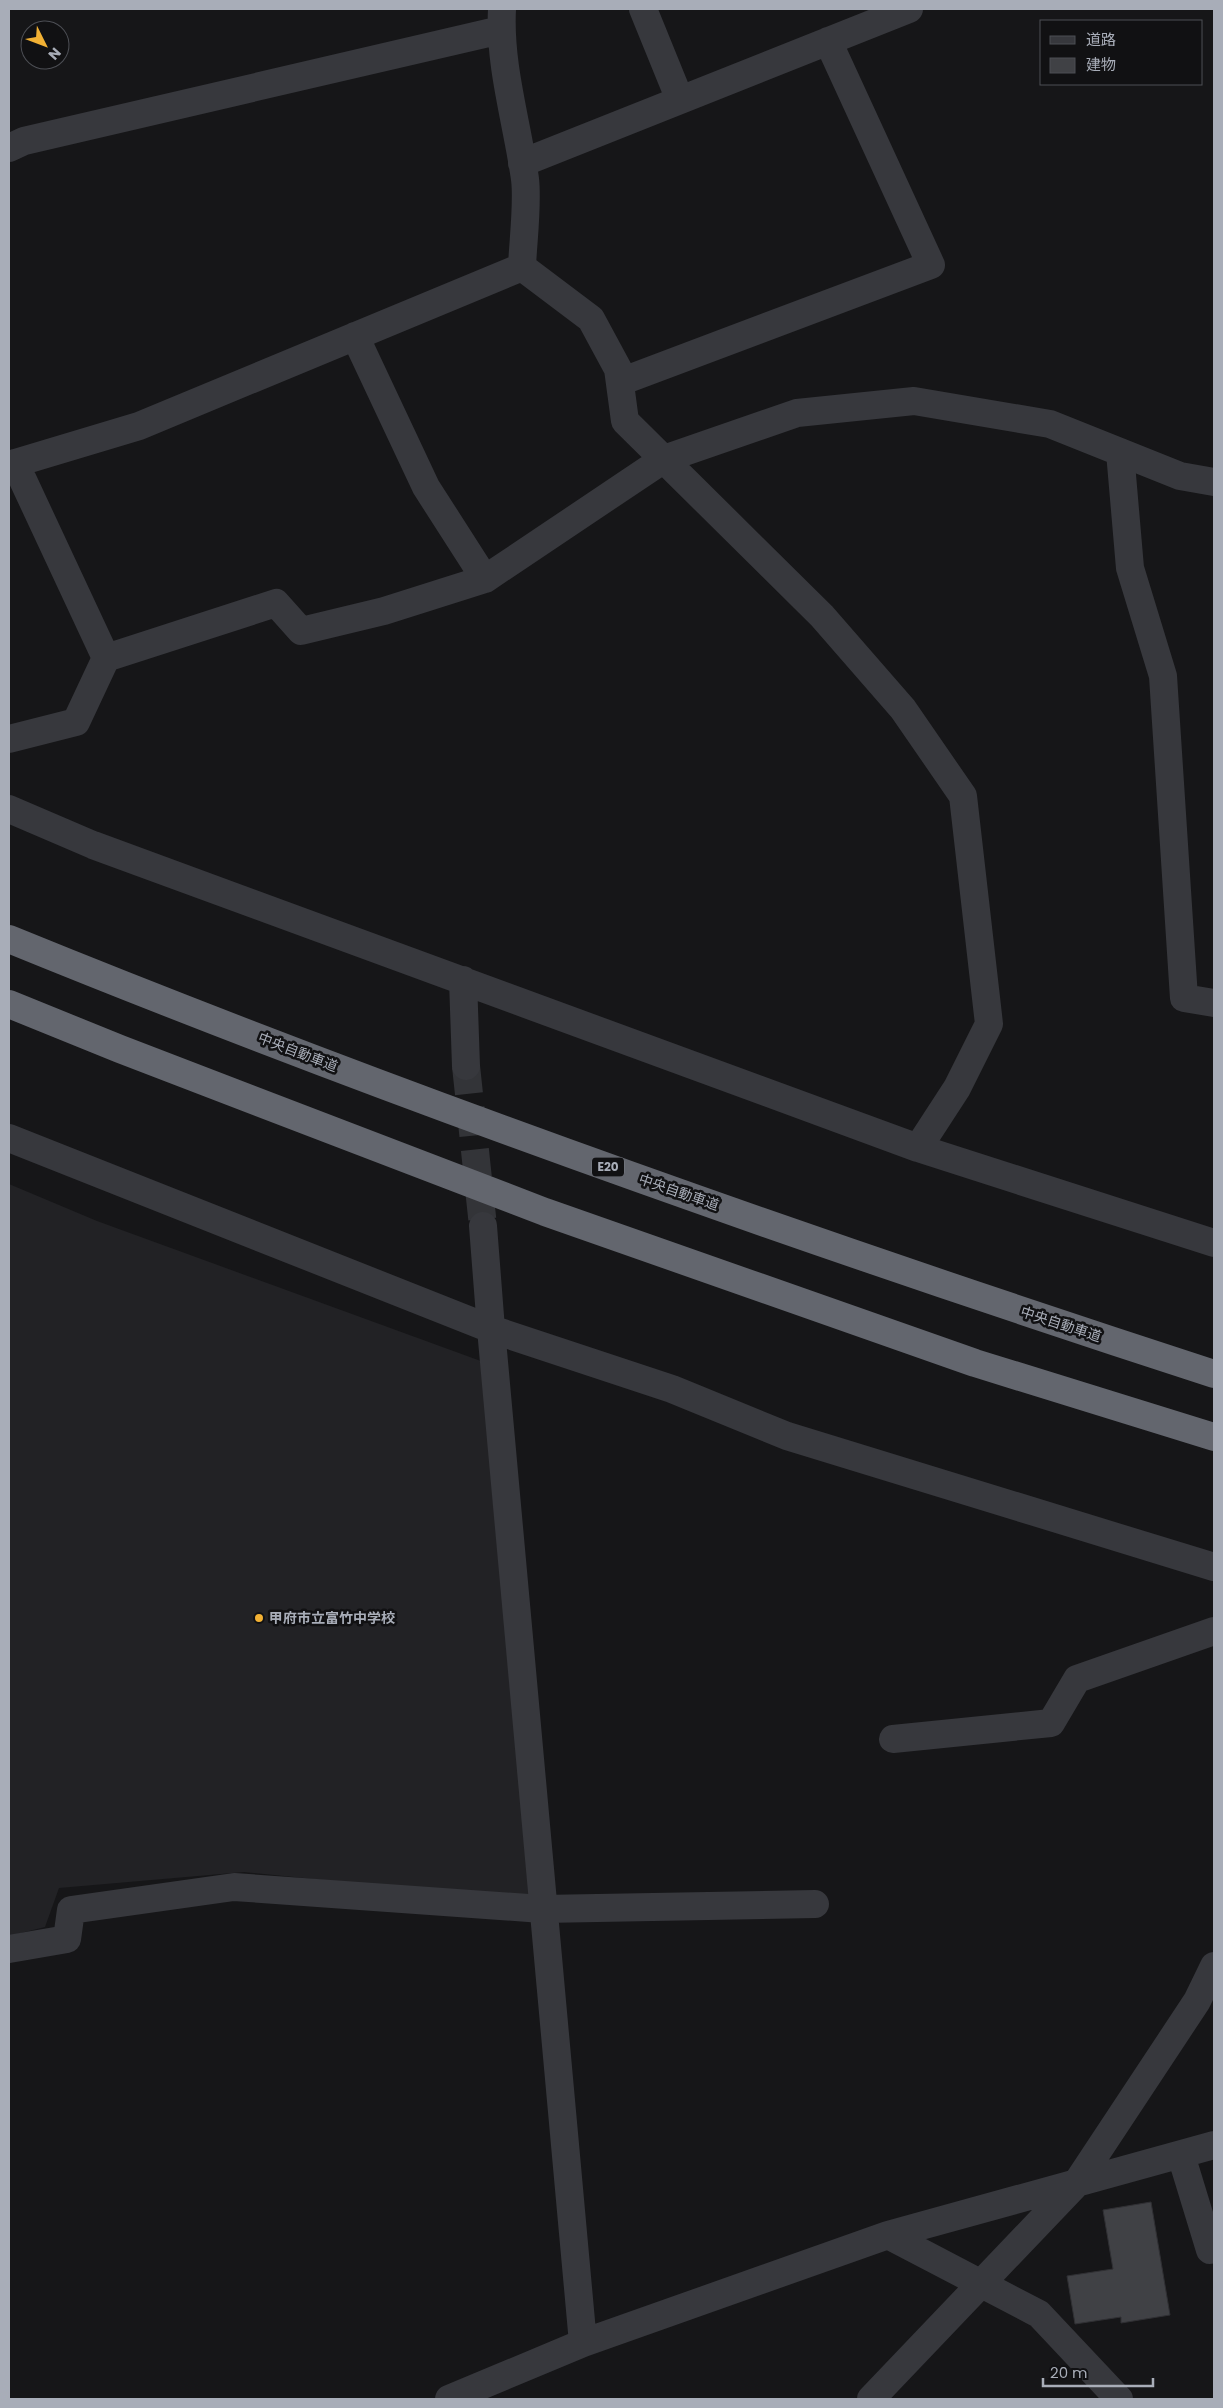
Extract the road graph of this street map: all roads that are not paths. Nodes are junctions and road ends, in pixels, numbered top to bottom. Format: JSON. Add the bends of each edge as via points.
{"nodes":[{"id":1,"x":643,"y":9,"type":"edge"},
{"id":2,"x":909,"y":9,"type":"edge"},
{"id":3,"x":501,"y":19,"type":"edge"},
{"id":4,"x":828,"y":41,"type":"junction"},
{"id":5,"x":680,"y":100,"type":"junction"},
{"id":6,"x":9,"y":148,"type":"edge"},
{"id":7,"x":522,"y":163,"type":"junction"},
{"id":8,"x":522,"y":267,"type":"junction"},
{"id":9,"x":356,"y":336,"type":"junction"},
{"id":10,"x":620,"y":382,"type":"junction"},
{"id":11,"x":1120,"y":452,"type":"junction"},
{"id":12,"x":664,"y":459,"type":"junction"},
{"id":13,"x":12,"y":464,"type":"edge"},
{"id":14,"x":1214,"y":482,"type":"edge"},
{"id":15,"x":485,"y":579,"type":"junction"},
{"id":16,"x":106,"y":658,"type":"junction"},
{"id":17,"x":9,"y":739,"type":"edge"},
{"id":18,"x":9,"y":809,"type":"edge"},
{"id":19,"x":9,"y":939,"type":"edge"},
{"id":20,"x":463,"y":980,"type":"junction"},
{"id":21,"x":1214,"y":1003,"type":"edge"},
{"id":22,"x":9,"y":1004,"type":"edge"},
{"id":23,"x":466,"y":1066,"type":"tunnel mouth"},
{"id":24,"x":9,"y":1138,"type":"edge"},
{"id":25,"x":918,"y":1148,"type":"junction"},
{"id":26,"x":483,"y":1226,"type":"tunnel mouth"},
{"id":27,"x":1214,"y":1243,"type":"edge"},
{"id":28,"x":490,"y":1329,"type":"junction"},
{"id":29,"x":1214,"y":1374,"type":"edge"},
{"id":30,"x":1214,"y":1437,"type":"edge"},
{"id":31,"x":1214,"y":1567,"type":"edge"},
{"id":32,"x":1214,"y":1631,"type":"edge"},
{"id":33,"x":893,"y":1739,"type":"dead end"},
{"id":34,"x":815,"y":1904,"type":"dead end"},
{"id":35,"x":542,"y":1909,"type":"junction"},
{"id":36,"x":9,"y":1949,"type":"edge"},
{"id":37,"x":1214,"y":1966,"type":"edge"},
{"id":38,"x":1214,"y":2145,"type":"edge"},
{"id":39,"x":1181,"y":2154,"type":"junction"},
{"id":40,"x":1076,"y":2184,"type":"junction"},
{"id":41,"x":888,"y":2235,"type":"junction"},
{"id":42,"x":1214,"y":2249,"type":"edge"},
{"id":43,"x":981,"y":2283,"type":"junction"},
{"id":44,"x":583,"y":2343,"type":"junction"},
{"id":45,"x":449,"y":2399,"type":"edge"},
{"id":46,"x":871,"y":2399,"type":"edge"},
{"id":47,"x":1119,"y":2399,"type":"edge"}],
"edges":[{"from":1,"to":5,"type":"street"},
{"from":2,"to":4,"type":"street"},
{"from":3,"to":6,"type":"street","via":[[24,141]]},
{"from":3,"to":7,"type":"street"},
{"from":4,"to":5,"type":"street"},
{"from":4,"to":10,"type":"street","via":[[931,265]]},
{"from":5,"to":7,"type":"street"},
{"from":7,"to":8,"type":"street","via":[[525,181]]},
{"from":8,"to":9,"type":"street"},
{"from":8,"to":10,"type":"street","via":[[591,319],[618,369]]},
{"from":9,"to":13,"type":"street","via":[[139,426]]},
{"from":9,"to":15,"type":"street","via":[[426,487]]},
{"from":10,"to":12,"type":"street","via":[[625,421]]},
{"from":11,"to":12,"type":"street","via":[[1050,424],[914,401],[797,413]]},
{"from":11,"to":14,"type":"street","via":[[1180,476]]},
{"from":11,"to":21,"type":"street","via":[[1130,568],[1163,676],[1184,998]]},
{"from":12,"to":15,"type":"street"},
{"from":12,"to":25,"type":"street","via":[[822,616],[903,709],[963,796],[989,1024],[956,1088]]},
{"from":13,"to":16,"type":"street"},
{"from":15,"to":16,"type":"street","via":[[384,611],[301,631],[276,604]]},
{"from":16,"to":17,"type":"street","via":[[76,722]]},
{"from":18,"to":20,"type":"street","via":[[93,845]]},
{"from":19,"to":29,"type":"highway","name":"中央自動車道","number":"E20","via":[[151,997],[566,1152],[1007,1306]]},
{"from":20,"to":23,"type":"street"},
{"from":20,"to":25,"type":"street"},
{"from":22,"to":30,"type":"highway","via":[[554,1215],[975,1362]]},
{"from":24,"to":28,"type":"street"},
{"from":25,"to":27,"type":"street"},
{"from":26,"to":28,"type":"street"},
{"from":28,"to":31,"type":"street","via":[[672,1389],[787,1436]]},
{"from":28,"to":35,"type":"street"},
{"from":32,"to":33,"type":"street","via":[[1078,1679],[1051,1723]]},
{"from":34,"to":35,"type":"street"},
{"from":35,"to":36,"type":"street","via":[[234,1887],[71,1910],[68,1939]]},
{"from":35,"to":44,"type":"street"},
{"from":37,"to":40,"type":"street","via":[[1197,2001]]},
{"from":38,"to":39,"type":"street"},
{"from":39,"to":40,"type":"street"},
{"from":39,"to":42,"type":"street","via":[[1210,2250]]},
{"from":40,"to":41,"type":"street"},
{"from":40,"to":43,"type":"street"},
{"from":41,"to":43,"type":"street"},
{"from":41,"to":44,"type":"street"},
{"from":43,"to":46,"type":"street"},
{"from":43,"to":47,"type":"street","via":[[1040,2314]]},
{"from":44,"to":45,"type":"street"}]}
